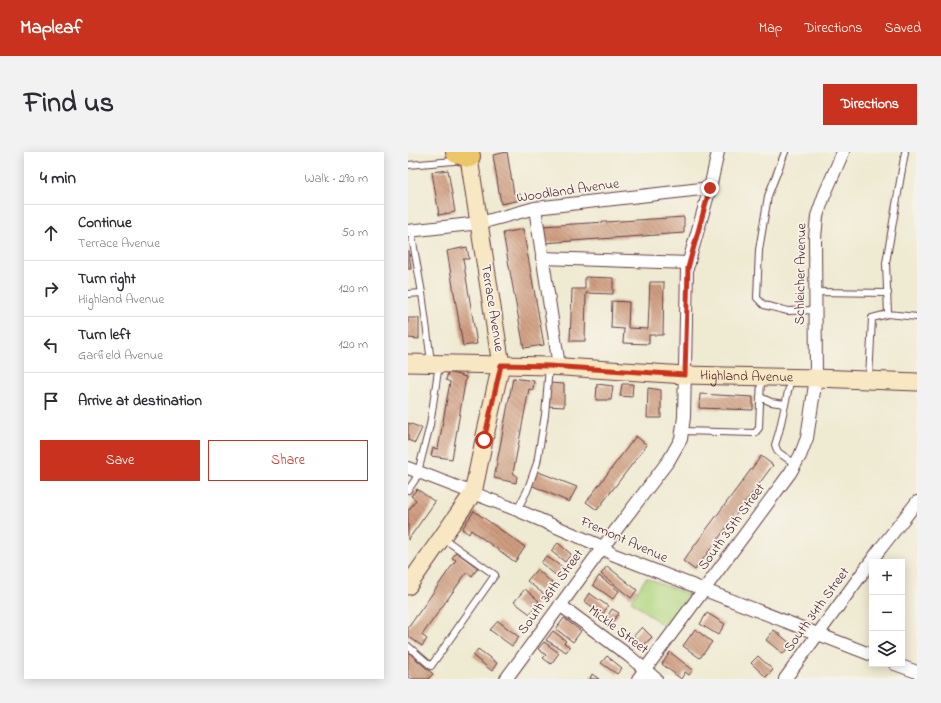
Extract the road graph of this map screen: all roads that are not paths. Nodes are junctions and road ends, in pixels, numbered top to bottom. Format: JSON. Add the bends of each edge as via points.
{"nodes":[{"id":1,"x":718,"y":152,"type":"edge"},
{"id":2,"x":785,"y":152,"type":"edge"},
{"id":3,"x":843,"y":152,"type":"edge"},
{"id":4,"x":905,"y":152,"type":"edge"},
{"id":5,"x":465,"y":153,"type":"edge"},
{"id":6,"x":408,"y":165,"type":"edge"},
{"id":7,"x":710,"y":188,"type":"junction"},
{"id":8,"x":535,"y":208,"type":"junction"},
{"id":9,"x":480,"y":223,"type":"junction"},
{"id":10,"x":410,"y":231,"type":"edge"},
{"id":11,"x":542,"y":258,"type":"junction"},
{"id":12,"x":689,"y":263,"type":"junction"},
{"id":13,"x":815,"y":292,"type":"junction"},
{"id":14,"x":888,"y":293,"type":"junction"},
{"id":15,"x":408,"y":294,"type":"edge"},
{"id":16,"x":422,"y":294,"type":"junction"},
{"id":17,"x":815,"y":310,"type":"junction"},
{"id":18,"x":888,"y":314,"type":"junction"},
{"id":19,"x":917,"y":317,"type":"edge"},
{"id":20,"x":408,"y":363,"type":"edge"},
{"id":21,"x":435,"y":363,"type":"junction"},
{"id":22,"x":501,"y":365,"type":"junction"},
{"id":23,"x":554,"y":366,"type":"junction"},
{"id":24,"x":685,"y":375,"type":"junction"},
{"id":25,"x":761,"y":377,"type":"junction"},
{"id":26,"x":791,"y":378,"type":"junction"},
{"id":27,"x":816,"y":378,"type":"junction"},
{"id":28,"x":869,"y":380,"type":"junction"},
{"id":29,"x":917,"y":382,"type":"edge"},
{"id":30,"x":760,"y":397,"type":"junction"},
{"id":31,"x":786,"y":404,"type":"junction"},
{"id":32,"x":682,"y":431,"type":"junction"},
{"id":33,"x":796,"y":464,"type":"junction"},
{"id":34,"x":413,"y":470,"type":"edge"},
{"id":35,"x":408,"y":490,"type":"edge"},
{"id":36,"x":473,"y":493,"type":"junction"},
{"id":37,"x":917,"y":502,"type":"edge"},
{"id":38,"x":517,"y":510,"type":"junction"},
{"id":39,"x":442,"y":537,"type":"junction"},
{"id":40,"x":603,"y":547,"type":"junction"},
{"id":41,"x":408,"y":586,"type":"edge"},
{"id":42,"x":705,"y":589,"type":"junction"},
{"id":43,"x":560,"y":605,"type":"junction"},
{"id":44,"x":818,"y":634,"type":"junction"},
{"id":45,"x":408,"y":646,"type":"edge"},
{"id":46,"x":869,"y":654,"type":"edge"},
{"id":47,"x":903,"y":667,"type":"edge"},
{"id":48,"x":917,"y":672,"type":"edge"},
{"id":49,"x":641,"y":674,"type":"edge"},
{"id":50,"x":506,"y":679,"type":"edge"},
{"id":51,"x":656,"y":679,"type":"edge"},
{"id":52,"x":785,"y":679,"type":"edge"}],
"edges":[{"from":1,"to":7,"type":"street","name":"South 36th Street"},
{"from":2,"to":17,"type":"lane","via":[[768,196],[759,250],[757,298],[764,305],[788,311]]},
{"from":3,"to":13,"type":"street","name":"Schleicher Avenue","via":[[817,216]]},
{"from":4,"to":14,"type":"lane","via":[[886,263]]},
{"from":5,"to":6,"type":"lane","via":[[454,161]]},
{"from":5,"to":9,"type":"street","name":"Terrace Avenue"},
{"from":7,"to":8,"type":"street","name":"Woodland Avenue"},
{"from":7,"to":12,"type":"street","name":"South 36th Street"},
{"from":8,"to":9,"type":"street","name":"Woodland Avenue"},
{"from":8,"to":11,"type":"street"},
{"from":9,"to":10,"type":"street","name":"Woodland Avenue"},
{"from":9,"to":22,"type":"street","name":"Terrace Avenue"},
{"from":10,"to":16,"type":"lane"},
{"from":11,"to":12,"type":"street"},
{"from":11,"to":23,"type":"street"},
{"from":12,"to":24,"type":"street","name":"South 36th Street"},
{"from":13,"to":14,"type":"lane"},
{"from":13,"to":17,"type":"street","name":"Schleicher Avenue"},
{"from":14,"to":18,"type":"lane"},
{"from":15,"to":16,"type":"lane"},
{"from":16,"to":21,"type":"lane"},
{"from":17,"to":27,"type":"street","name":"Schleicher Avenue"},
{"from":18,"to":19,"type":"lane"},
{"from":18,"to":28,"type":"lane","via":[[872,318]]},
{"from":20,"to":21,"type":"street","name":"Highland Avenue"},
{"from":21,"to":22,"type":"street","name":"Highland Avenue"},
{"from":21,"to":34,"type":"lane","via":[[430,425]]},
{"from":22,"to":23,"type":"street","name":"Highland Avenue"},
{"from":22,"to":36,"type":"street","name":"Terrace Avenue"},
{"from":23,"to":24,"type":"street","name":"Highland Avenue"},
{"from":23,"to":38,"type":"lane","via":[[537,463]]},
{"from":24,"to":25,"type":"street","name":"Highland Avenue"},
{"from":24,"to":32,"type":"street","name":"South 36th Street"},
{"from":25,"to":26,"type":"street","name":"Highland Avenue"},
{"from":25,"to":30,"type":"lane"},
{"from":26,"to":27,"type":"street","name":"Highland Avenue"},
{"from":26,"to":31,"type":"lane"},
{"from":27,"to":28,"type":"street","name":"Highland Avenue"},
{"from":27,"to":33,"type":"street","name":"South 35th Street","via":[[807,438]]},
{"from":28,"to":29,"type":"street","name":"Highland Avenue"},
{"from":30,"to":31,"type":"lane"},
{"from":30,"to":32,"type":"lane","via":[[760,428],[755,433]]},
{"from":31,"to":33,"type":"lane","via":[[775,445],[778,452]]},
{"from":32,"to":40,"type":"street","name":"South 36th Street","via":[[669,460]]},
{"from":33,"to":42,"type":"street","name":"South 35th Street"},
{"from":34,"to":35,"type":"lane","via":[[415,480]]},
{"from":34,"to":36,"type":"street","name":"Fremont Avenue"},
{"from":36,"to":38,"type":"street","name":"Fremont Avenue"},
{"from":36,"to":39,"type":"street","name":"Terrace Avenue"},
{"from":37,"to":44,"type":"street","name":"South 34th Street"},
{"from":38,"to":40,"type":"street","name":"Fremont Avenue"},
{"from":39,"to":41,"type":"street","name":"Terrace Avenue"},
{"from":39,"to":45,"type":"lane","via":[[495,575],[430,666]]},
{"from":40,"to":42,"type":"street","name":"Fremont Avenue","via":[[612,554]]},
{"from":40,"to":43,"type":"street","name":"South 36th Street"},
{"from":42,"to":44,"type":"street","name":"Fremont Avenue"},
{"from":42,"to":49,"type":"street","name":"South 35th Street"},
{"from":43,"to":49,"type":"street","name":"Mickle Street","via":[[629,656]]},
{"from":43,"to":50,"type":"street","name":"South 36th Street"},
{"from":44,"to":46,"type":"street","name":"Fremont Avenue"},
{"from":44,"to":52,"type":"street","name":"South 34th Street"},
{"from":47,"to":48,"type":"street"},
{"from":49,"to":51,"type":"street","name":"Mickle Street"}]}
